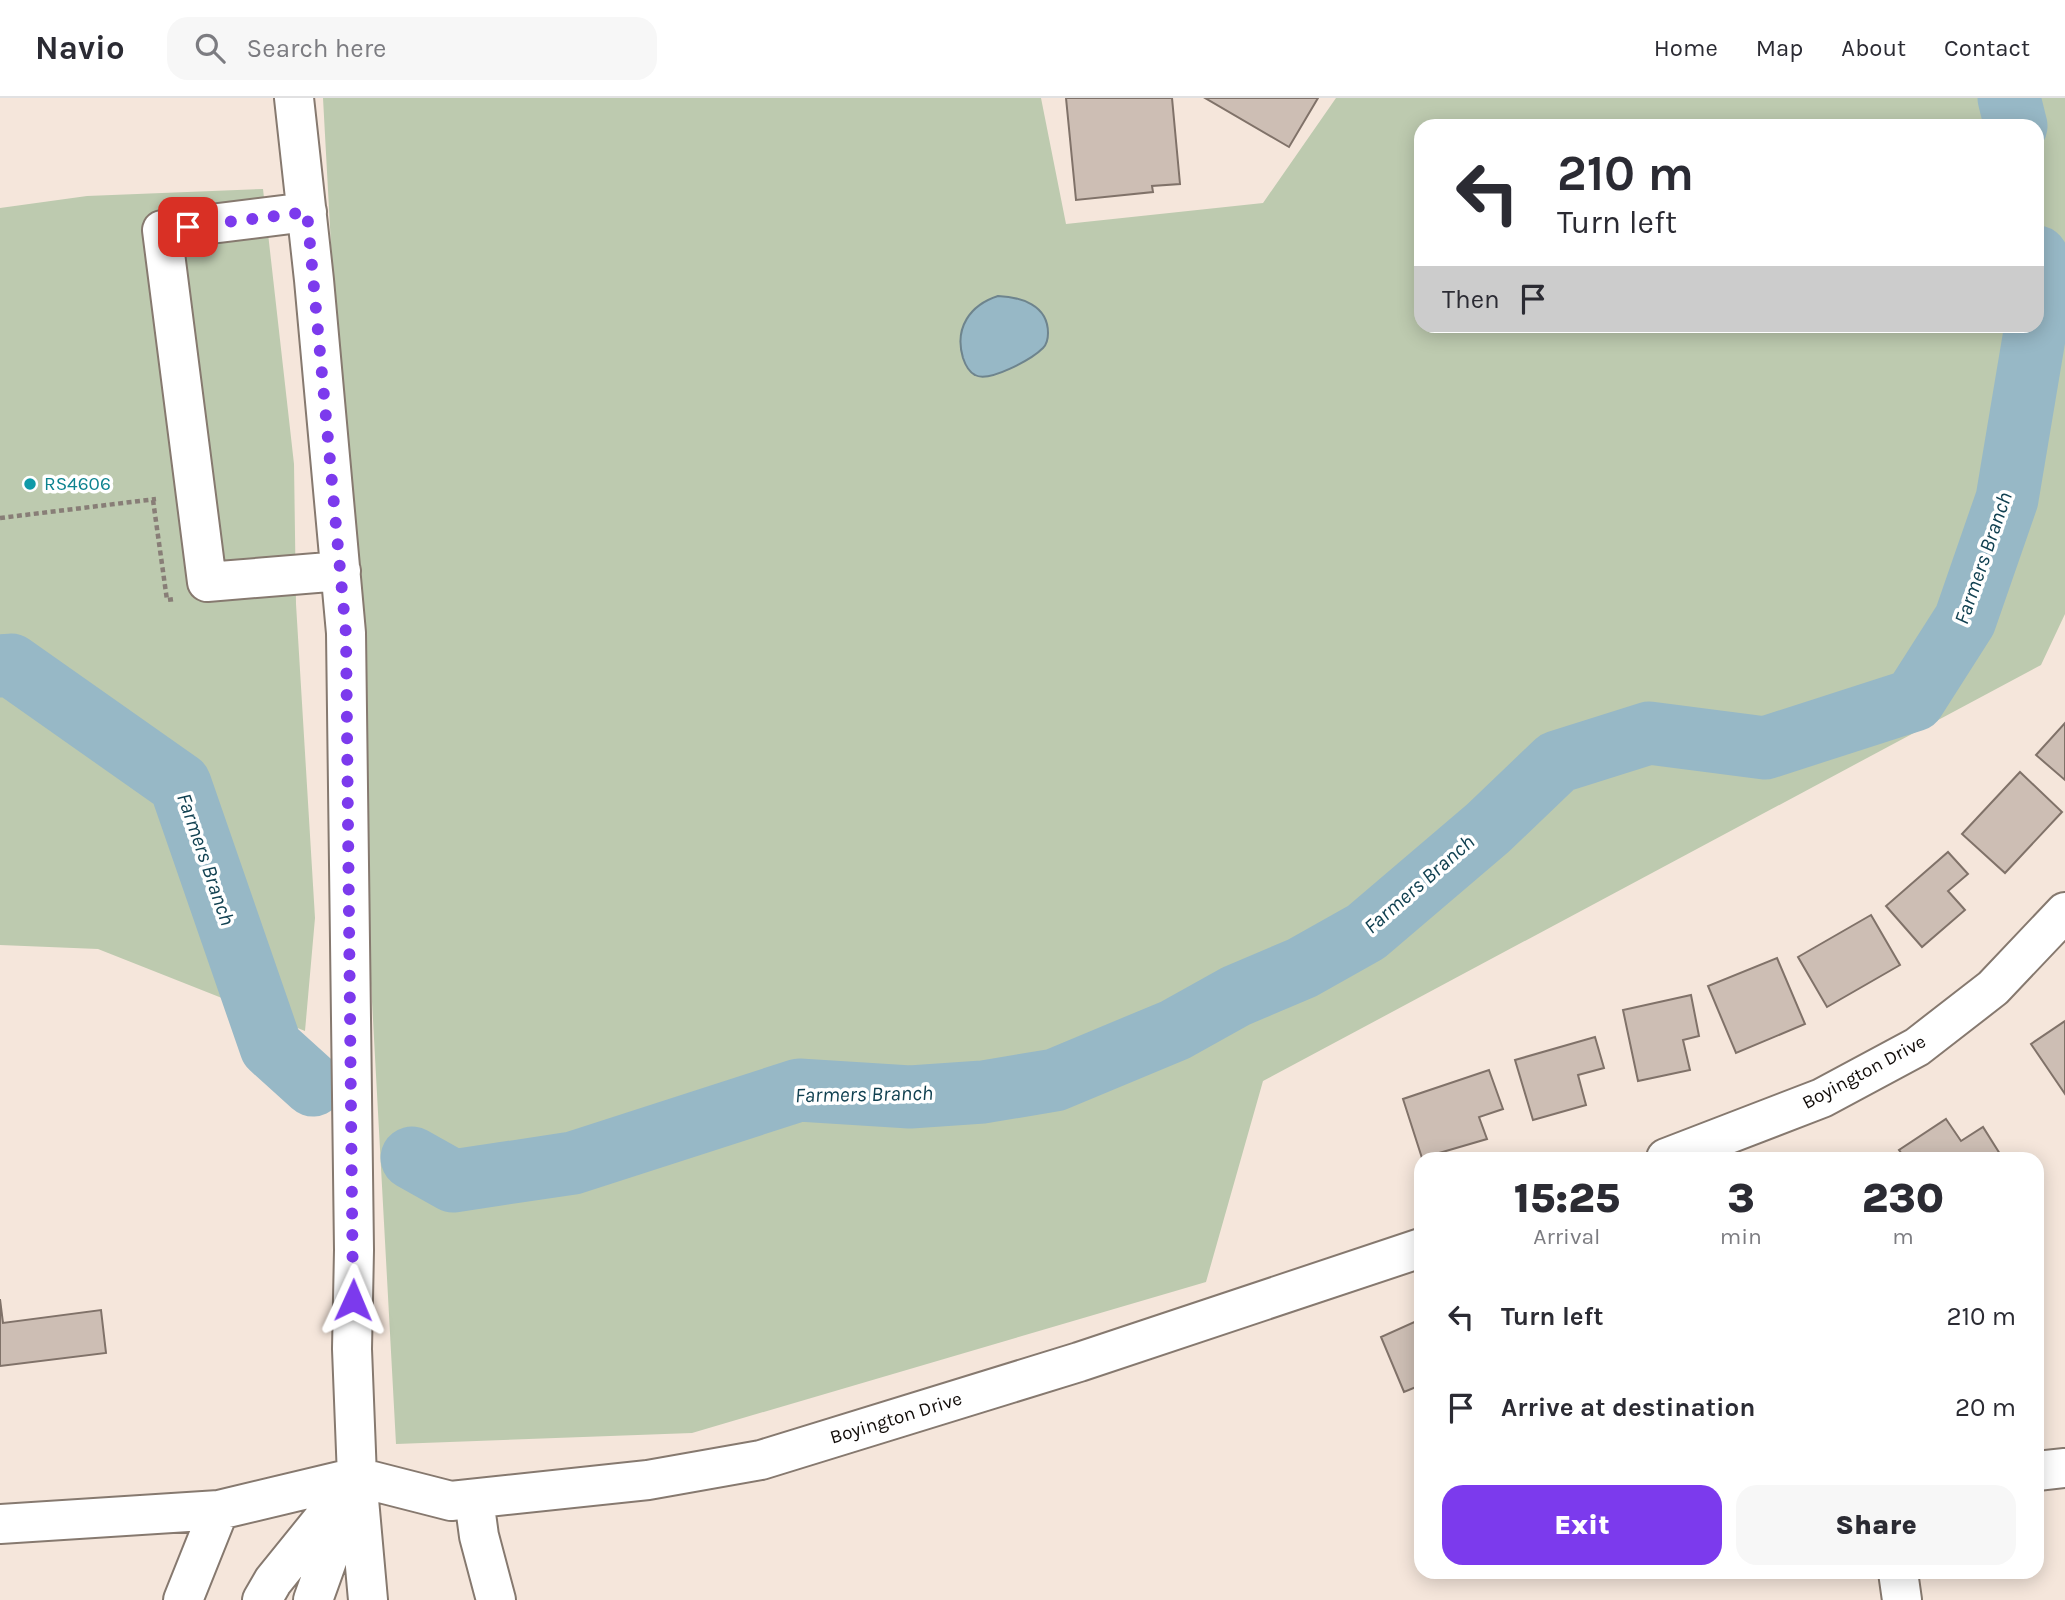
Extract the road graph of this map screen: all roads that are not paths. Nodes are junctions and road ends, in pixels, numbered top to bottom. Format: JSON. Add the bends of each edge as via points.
{"nodes":[{"id":1,"x":294,"y":98,"type":"edge"},
{"id":2,"x":307,"y":212,"type":"junction"},
{"id":3,"x":341,"y":570,"type":"junction"},
{"id":4,"x":2065,"y":912,"type":"edge"},
{"id":5,"x":1682,"y":1152,"type":"edge"},
{"id":6,"x":1414,"y":1250,"type":"edge"},
{"id":7,"x":2065,"y":1468,"type":"edge"},
{"id":8,"x":2044,"y":1470,"type":"edge"},
{"id":9,"x":357,"y":1477,"type":"junction"},
{"id":10,"x":474,"y":1499,"type":"junction"},
{"id":11,"x":219,"y":1510,"type":"junction"},
{"id":12,"x":0,"y":1524,"type":"edge"},
{"id":13,"x":1899,"y":1579,"type":"edge"},
{"id":14,"x":183,"y":1600,"type":"edge"},
{"id":15,"x":262,"y":1600,"type":"edge"},
{"id":16,"x":291,"y":1600,"type":"edge"},
{"id":17,"x":313,"y":1600,"type":"edge"},
{"id":18,"x":368,"y":1600,"type":"edge"},
{"id":19,"x":496,"y":1600,"type":"edge"},
{"id":20,"x":1902,"y":1600,"type":"edge"}],
"edges":[{"from":1,"to":2,"type":"street"},
{"from":2,"to":3,"type":"street"},
{"from":2,"to":3,"type":"street","via":[[162,230],[207,582]]},
{"from":3,"to":9,"type":"street","via":[[346,634]]},
{"from":4,"to":5,"type":"street","name":"Boyington Drive","via":[[1993,988],[1917,1047],[1822,1098]]},
{"from":6,"to":10,"type":"street","name":"Boyington Drive","via":[[1079,1362],[761,1460],[648,1480]]},
{"from":7,"to":8,"type":"street"},
{"from":9,"to":10,"type":"street","name":"Boyington Drive","via":[[451,1501]]},
{"from":9,"to":11,"type":"street"},
{"from":9,"to":15,"type":"street"},
{"from":9,"to":16,"type":"street"},
{"from":9,"to":17,"type":"street"},
{"from":9,"to":18,"type":"street"},
{"from":10,"to":19,"type":"street"},
{"from":11,"to":12,"type":"street"},
{"from":11,"to":14,"type":"street"},
{"from":13,"to":20,"type":"street"}]}
